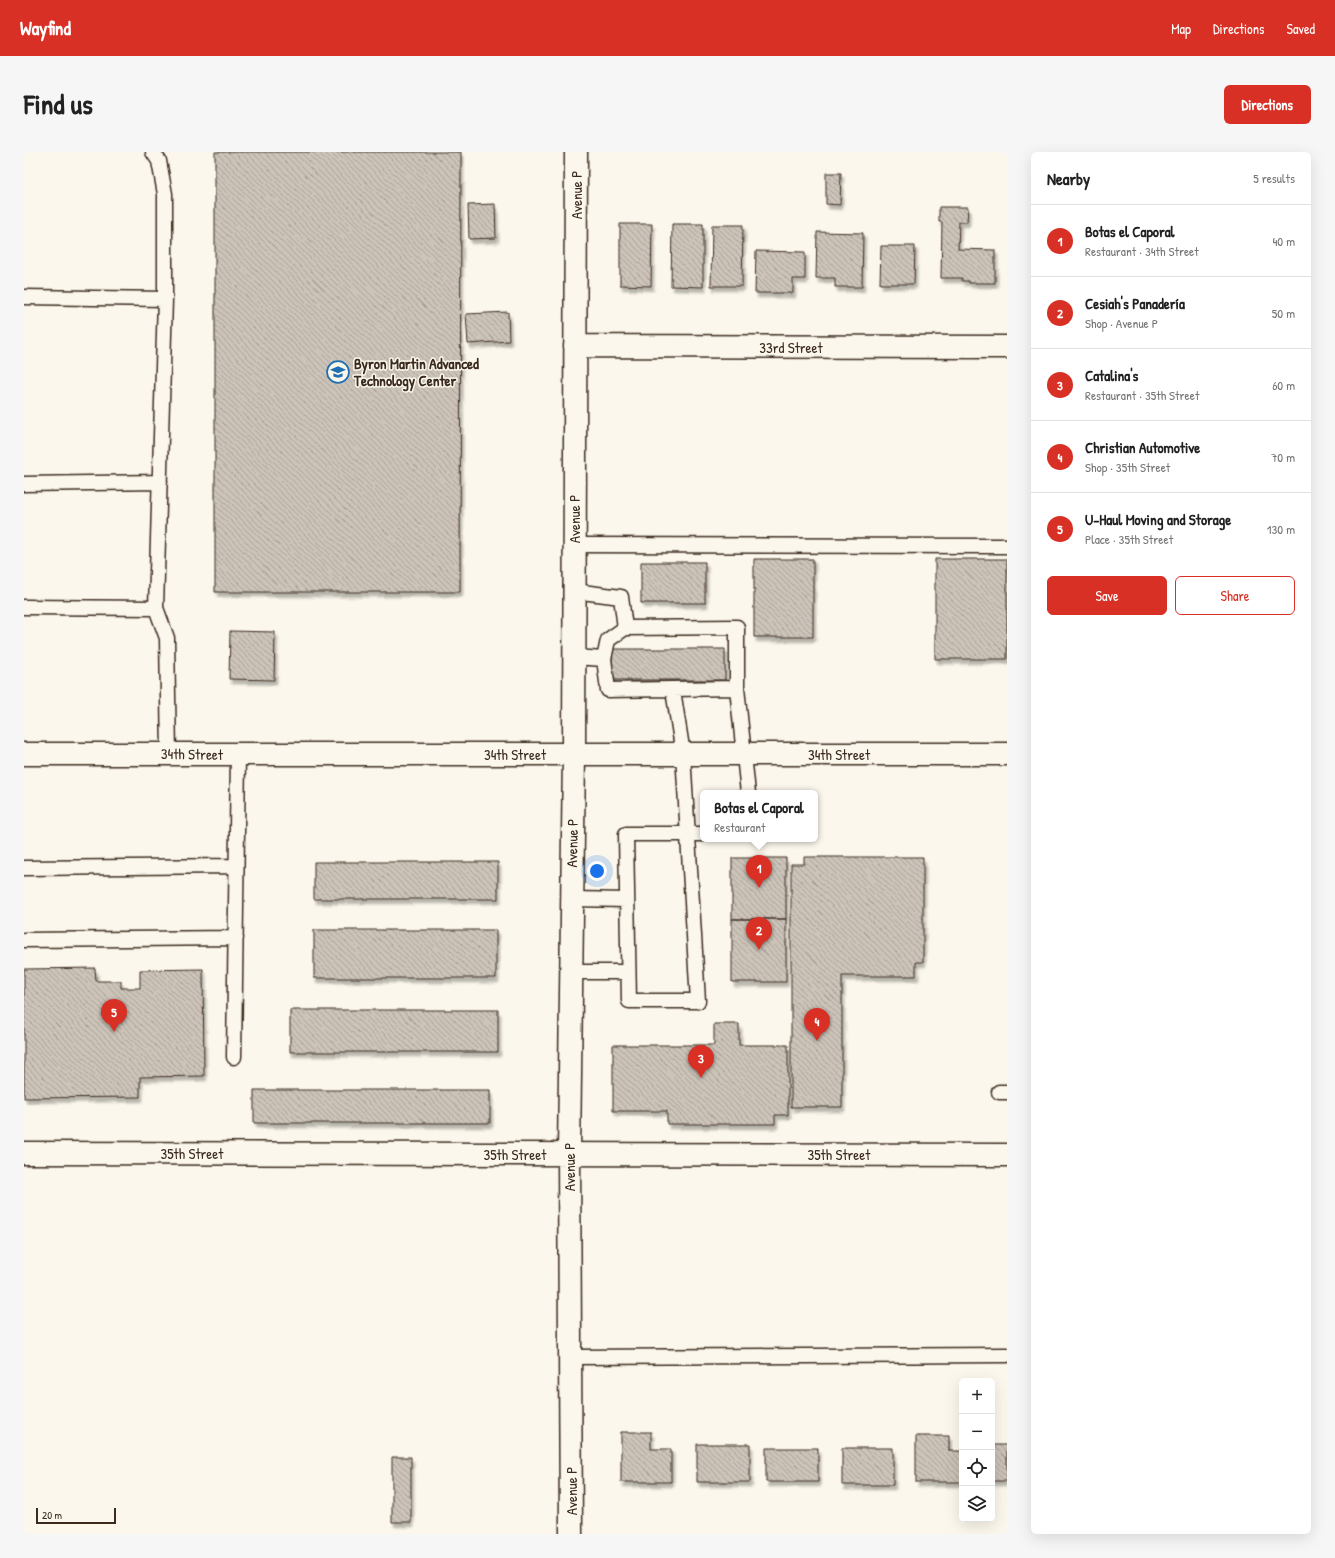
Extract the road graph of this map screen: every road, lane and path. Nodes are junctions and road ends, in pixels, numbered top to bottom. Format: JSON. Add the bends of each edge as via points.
{"nodes":[{"id":1,"x":153,"y":152,"type":"edge"},
{"id":2,"x":576,"y":152,"type":"edge"},
{"id":3,"x":24,"y":297,"type":"edge"},
{"id":4,"x":165,"y":299,"type":"junction"},
{"id":5,"x":575,"y":346,"type":"junction"},
{"id":6,"x":1007,"y":347,"type":"edge"},
{"id":7,"x":160,"y":482,"type":"junction"},
{"id":8,"x":24,"y":484,"type":"edge"},
{"id":9,"x":574,"y":545,"type":"junction"},
{"id":10,"x":1007,"y":546,"type":"edge"},
{"id":11,"x":574,"y":591,"type":"junction"},
{"id":12,"x":24,"y":607,"type":"edge"},
{"id":13,"x":156,"y":608,"type":"junction"},
{"id":14,"x":625,"y":628,"type":"junction"},
{"id":15,"x":574,"y":657,"type":"junction"},
{"id":16,"x":604,"y":659,"type":"junction"},
{"id":17,"x":737,"y":688,"type":"junction"},
{"id":18,"x":672,"y":690,"type":"junction"},
{"id":19,"x":24,"y":754,"type":"edge"},
{"id":20,"x":169,"y":754,"type":"junction"},
{"id":21,"x":574,"y":754,"type":"junction"},
{"id":22,"x":683,"y":754,"type":"junction"},
{"id":23,"x":744,"y":754,"type":"junction"},
{"id":24,"x":1007,"y":754,"type":"edge"},
{"id":25,"x":238,"y":755,"type":"junction"},
{"id":26,"x":748,"y":790,"type":"edge"},
{"id":27,"x":689,"y":834,"type":"junction"},
{"id":28,"x":700,"y":834,"type":"edge"},
{"id":29,"x":236,"y":866,"type":"junction"},
{"id":30,"x":24,"y":868,"type":"edge"},
{"id":31,"x":572,"y":899,"type":"junction"},
{"id":32,"x":627,"y":900,"type":"junction"},
{"id":33,"x":236,"y":938,"type":"junction"},
{"id":34,"x":24,"y":940,"type":"edge"},
{"id":35,"x":571,"y":972,"type":"junction"},
{"id":36,"x":628,"y":972,"type":"junction"},
{"id":37,"x":234,"y":1057,"type":"dead end"},
{"id":38,"x":24,"y":1153,"type":"edge"},
{"id":39,"x":569,"y":1154,"type":"junction"},
{"id":40,"x":1007,"y":1155,"type":"edge"},
{"id":41,"x":1007,"y":1355,"type":"edge"},
{"id":42,"x":570,"y":1357,"type":"junction"},
{"id":43,"x":571,"y":1534,"type":"edge"}],
"edges":[{"from":1,"to":4,"type":"lane","via":[[159,161],[165,194]]},
{"from":2,"to":5,"type":"street","name":"Avenue P"},
{"from":3,"to":4,"type":"lane"},
{"from":4,"to":7,"type":"lane"},
{"from":5,"to":6,"type":"street","name":"33rd Street"},
{"from":5,"to":9,"type":"street","name":"Avenue P"},
{"from":7,"to":8,"type":"lane"},
{"from":7,"to":13,"type":"lane"},
{"from":9,"to":10,"type":"lane"},
{"from":9,"to":11,"type":"street","name":"Avenue P"},
{"from":11,"to":14,"type":"lane","via":[[621,597]]},
{"from":11,"to":15,"type":"street","name":"Avenue P"},
{"from":12,"to":13,"type":"lane"},
{"from":13,"to":20,"type":"lane","via":[[167,638]]},
{"from":14,"to":16,"type":"lane","via":[[608,640]]},
{"from":14,"to":17,"type":"lane","via":[[737,627]]},
{"from":15,"to":16,"type":"lane"},
{"from":15,"to":21,"type":"street","name":"Avenue P"},
{"from":16,"to":18,"type":"lane","via":[[608,690]]},
{"from":17,"to":18,"type":"lane"},
{"from":17,"to":23,"type":"lane"},
{"from":18,"to":22,"type":"lane"},
{"from":19,"to":20,"type":"street","name":"34th Street"},
{"from":20,"to":25,"type":"street","name":"34th Street"},
{"from":21,"to":22,"type":"street","name":"34th Street"},
{"from":21,"to":25,"type":"street","name":"34th Street"},
{"from":21,"to":31,"type":"street","name":"Avenue P"},
{"from":22,"to":23,"type":"street","name":"34th Street"},
{"from":22,"to":27,"type":"lane"},
{"from":23,"to":24,"type":"street","name":"34th Street"},
{"from":23,"to":26,"type":"lane"},
{"from":25,"to":29,"type":"lane"},
{"from":27,"to":28,"type":"lane"},
{"from":27,"to":32,"type":"lane","via":[[626,834]]},
{"from":27,"to":36,"type":"lane","via":[[698,1001],[629,1001]]},
{"from":29,"to":30,"type":"lane"},
{"from":29,"to":33,"type":"lane"},
{"from":31,"to":32,"type":"lane"},
{"from":31,"to":35,"type":"street","name":"Avenue P"},
{"from":32,"to":36,"type":"lane"},
{"from":33,"to":34,"type":"lane"},
{"from":33,"to":37,"type":"lane"},
{"from":35,"to":36,"type":"lane"},
{"from":35,"to":39,"type":"street","name":"Avenue P"},
{"from":38,"to":39,"type":"street","name":"35th Street"},
{"from":39,"to":40,"type":"street","name":"35th Street"},
{"from":39,"to":42,"type":"street","name":"Avenue P"},
{"from":41,"to":42,"type":"lane"},
{"from":42,"to":43,"type":"street","name":"Avenue P"}]}
